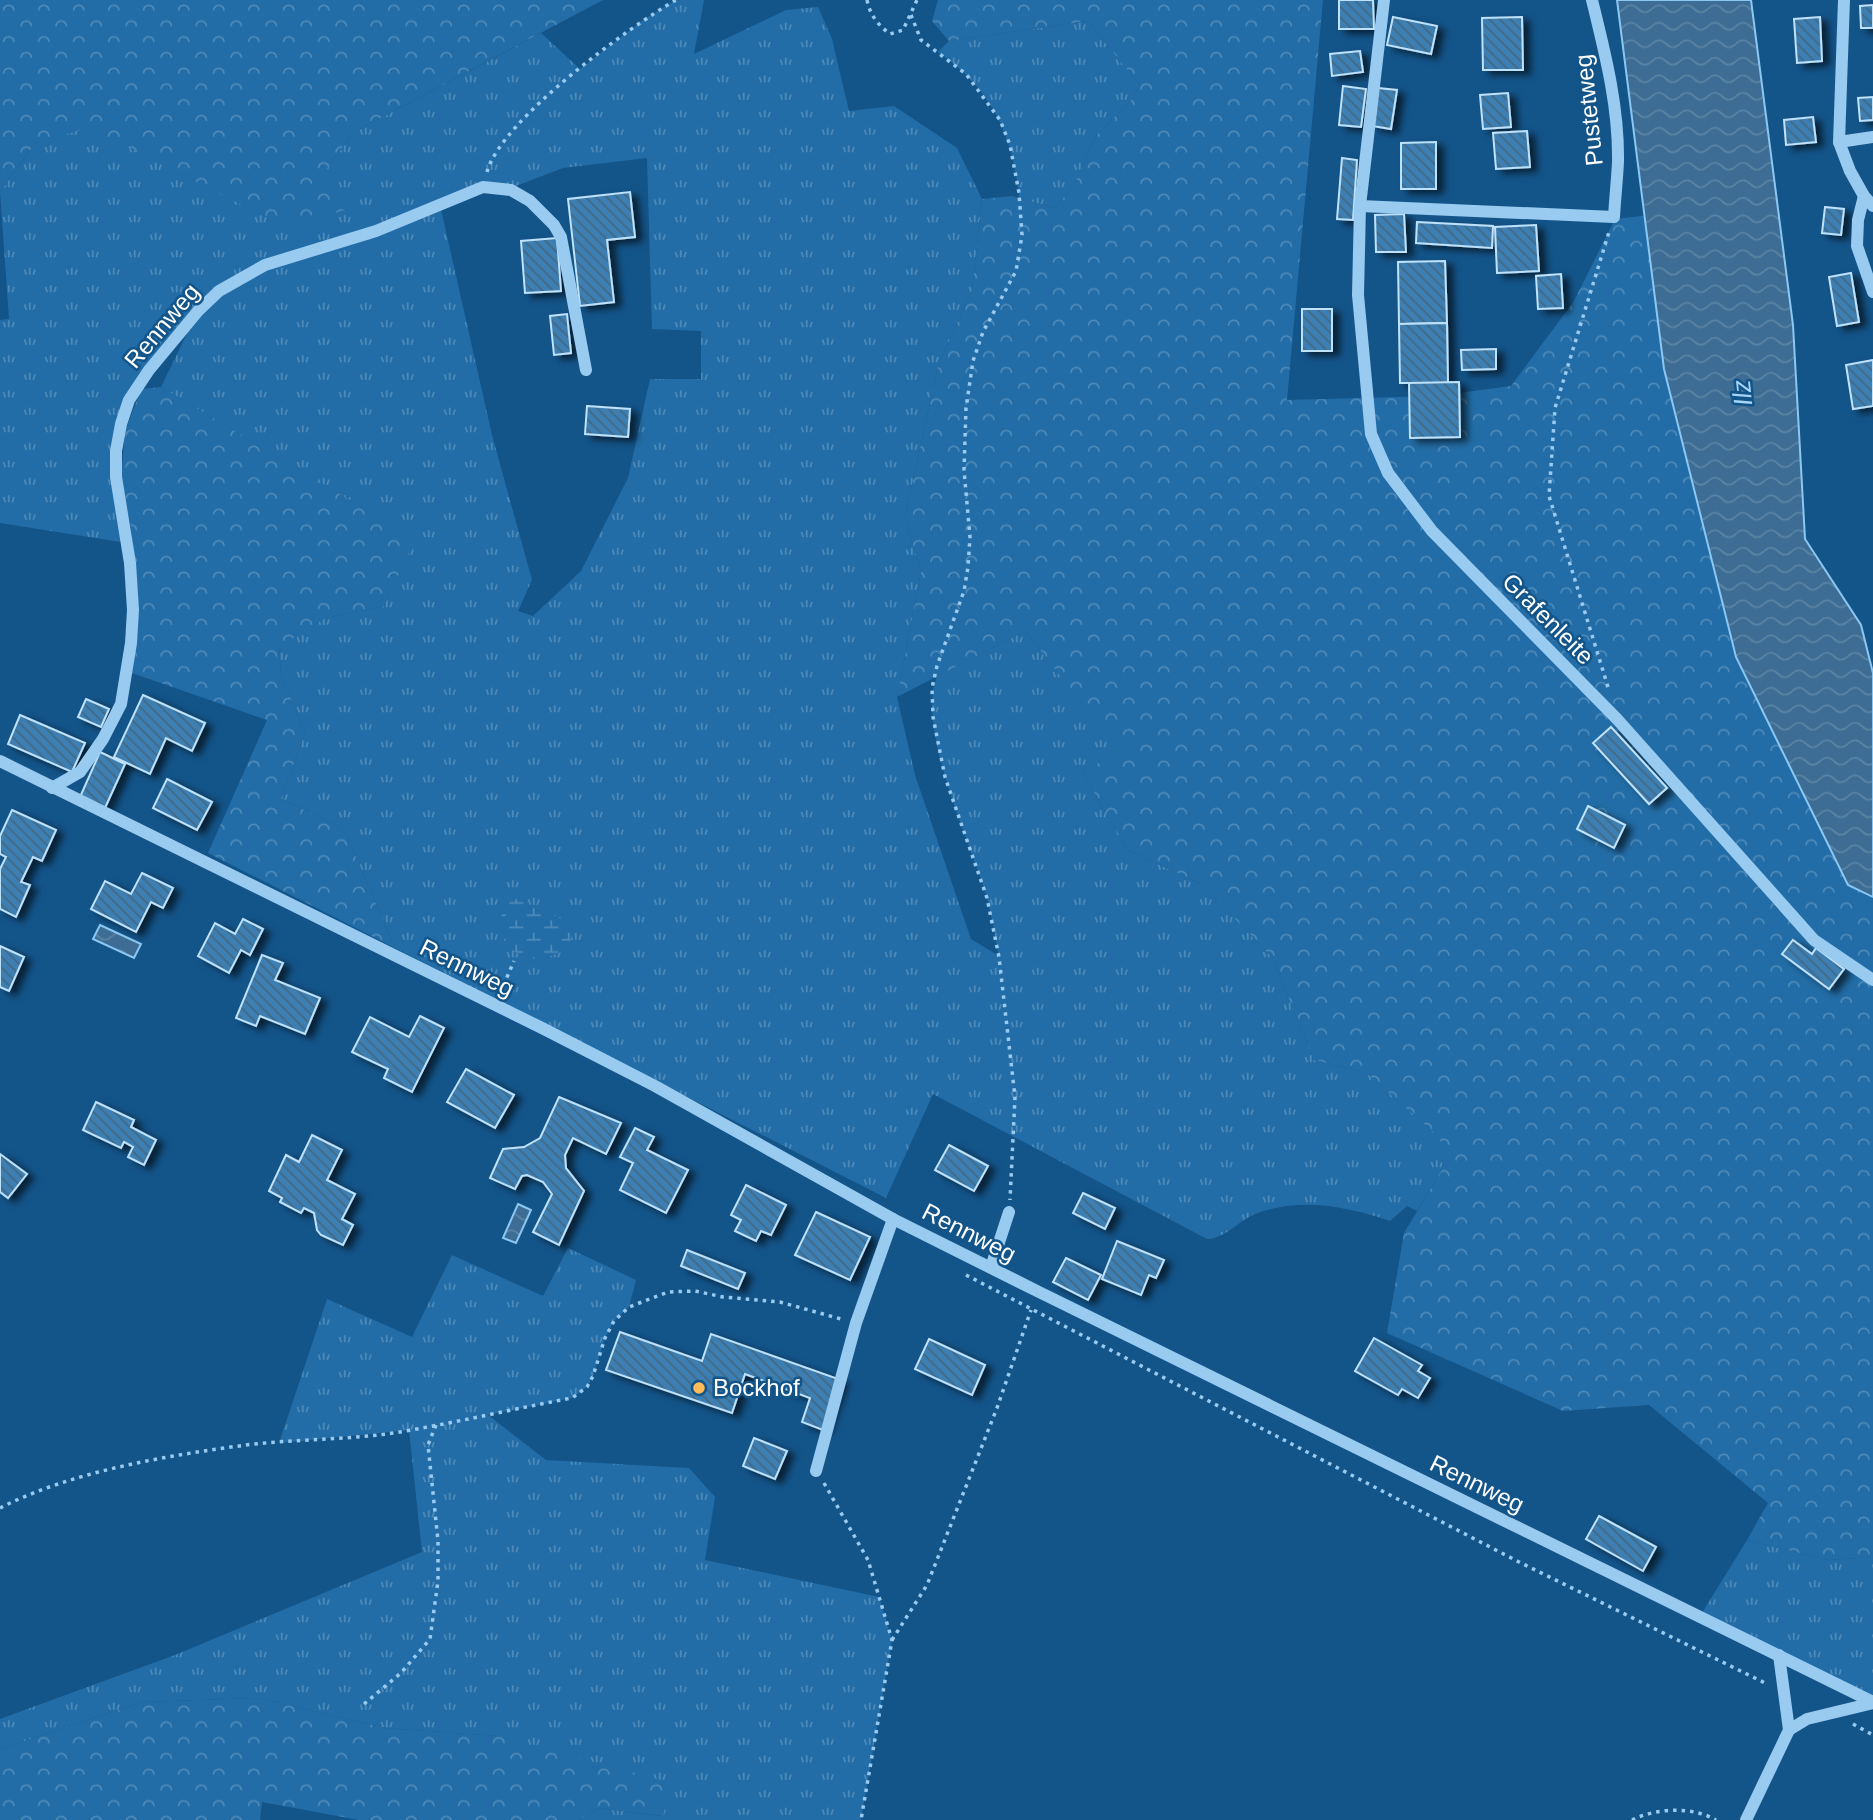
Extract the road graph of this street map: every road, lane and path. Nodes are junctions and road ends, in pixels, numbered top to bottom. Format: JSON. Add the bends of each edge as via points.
{"nodes":[{"id":1,"x":676,"y":0,"type":"edge"},
{"id":2,"x":867,"y":0,"type":"edge"},
{"id":3,"x":917,"y":0,"type":"edge"},
{"id":4,"x":1384,"y":0,"type":"edge"},
{"id":5,"x":1592,"y":0,"type":"edge"},
{"id":6,"x":1844,"y":0,"type":"edge"},
{"id":7,"x":911,"y":15,"type":"junction"},
{"id":8,"x":1873,"y":137,"type":"edge"},
{"id":9,"x":1839,"y":142,"type":"junction"},
{"id":10,"x":483,"y":187,"type":"junction"},
{"id":11,"x":1868,"y":201,"type":"edge"},
{"id":12,"x":1360,"y":206,"type":"junction"},
{"id":13,"x":1614,"y":217,"type":"junction"},
{"id":14,"x":1873,"y":292,"type":"edge"},
{"id":15,"x":586,"y":370,"type":"dead end"},
{"id":16,"x":1610,"y":693,"type":"dead end"},
{"id":17,"x":0,"y":761,"type":"edge"},
{"id":18,"x":52,"y":788,"type":"junction"},
{"id":19,"x":514,"y":961,"type":"dead end"},
{"id":20,"x":1873,"y":980,"type":"edge"},
{"id":21,"x":495,"y":1004,"type":"junction"},
{"id":22,"x":1009,"y":1212,"type":"joint"},
{"id":23,"x":894,"y":1219,"type":"junction"},
{"id":24,"x":991,"y":1267,"type":"junction"},
{"id":25,"x":856,"y":1323,"type":"junction"},
{"id":26,"x":436,"y":1424,"type":"junction"},
{"id":27,"x":816,"y":1471,"type":"joint"},
{"id":28,"x":0,"y":1508,"type":"edge"},
{"id":29,"x":892,"y":1640,"type":"junction"},
{"id":30,"x":1779,"y":1655,"type":"junction"},
{"id":31,"x":1784,"y":1691,"type":"junction"},
{"id":32,"x":1873,"y":1702,"type":"edge"},
{"id":33,"x":364,"y":1704,"type":"dead end"},
{"id":34,"x":1789,"y":1730,"type":"junction"},
{"id":35,"x":861,"y":1820,"type":"edge"},
{"id":36,"x":1632,"y":1820,"type":"edge"},
{"id":37,"x":1716,"y":1820,"type":"edge"},
{"id":38,"x":1746,"y":1820,"type":"edge"}],
"edges":[{"from":1,"to":10,"type":"path","via":[[643,20],[522,120],[489,163]]},
{"from":2,"to":7,"type":"path","via":[[879,25],[890,34],[903,30]]},
{"from":3,"to":7,"type":"path"},
{"from":4,"to":12,"type":"street","name":"Grafenleite"},
{"from":5,"to":13,"type":"street","name":"Pustetweg","via":[[1614,108],[1618,161]]},
{"from":6,"to":9,"type":"street"},
{"from":7,"to":22,"type":"path","via":[[921,40],[966,74],[1000,120],[1019,193],[1022,235],[1016,271],[973,361],[964,470],[968,567],[932,688],[945,777],[987,898],[999,957],[1015,1097]]},
{"from":8,"to":9,"type":"street"},
{"from":9,"to":11,"type":"street"},
{"from":10,"to":15,"type":"street","via":[[511,190],[554,225],[563,246]]},
{"from":10,"to":18,"type":"street","name":"Rennweg","via":[[376,231],[265,265],[238,278],[198,311],[149,370],[129,400],[116,451],[133,610],[121,704],[80,772]]},
{"from":11,"to":14,"type":"street","via":[[1858,220],[1857,246]]},
{"from":12,"to":13,"type":"street"},
{"from":12,"to":20,"type":"street","name":"Grafenleite","via":[[1358,295],[1371,434],[1388,473],[1432,531],[1618,719],[1814,940]]},
{"from":13,"to":16,"type":"path","via":[[1555,408],[1549,496]]},
{"from":17,"to":18,"type":"street","name":"Rennweg"},
{"from":18,"to":21,"type":"street","name":"Rennweg"},
{"from":19,"to":21,"type":"path"},
{"from":21,"to":23,"type":"street","name":"Rennweg","via":[[655,1086]]},
{"from":22,"to":24,"type":"street"},
{"from":23,"to":24,"type":"street","name":"Rennweg"},
{"from":23,"to":25,"type":"street"},
{"from":24,"to":30,"type":"street","name":"Rennweg"},
{"from":25,"to":26,"type":"path","via":[[780,1302],[668,1292],[629,1307],[614,1321],[593,1376],[572,1398]]},
{"from":25,"to":27,"type":"street"},
{"from":26,"to":28,"type":"path","via":[[394,1433],[247,1445],[176,1457],[96,1473]]},
{"from":26,"to":33,"type":"path","via":[[428,1445],[438,1541],[430,1639],[401,1673]]},
{"from":27,"to":29,"type":"path","via":[[868,1560]]},
{"from":29,"to":31,"type":"path","via":[[927,1585],[1031,1310],[1519,1562]]},
{"from":29,"to":35,"type":"path"},
{"from":30,"to":31,"type":"street"},
{"from":30,"to":32,"type":"street","name":"Rennweg"},
{"from":31,"to":34,"type":"street"},
{"from":32,"to":34,"type":"street","via":[[1807,1719]]},
{"from":34,"to":38,"type":"street"},
{"from":36,"to":37,"type":"path","via":[[1676,1811],[1702,1812]]}]}
